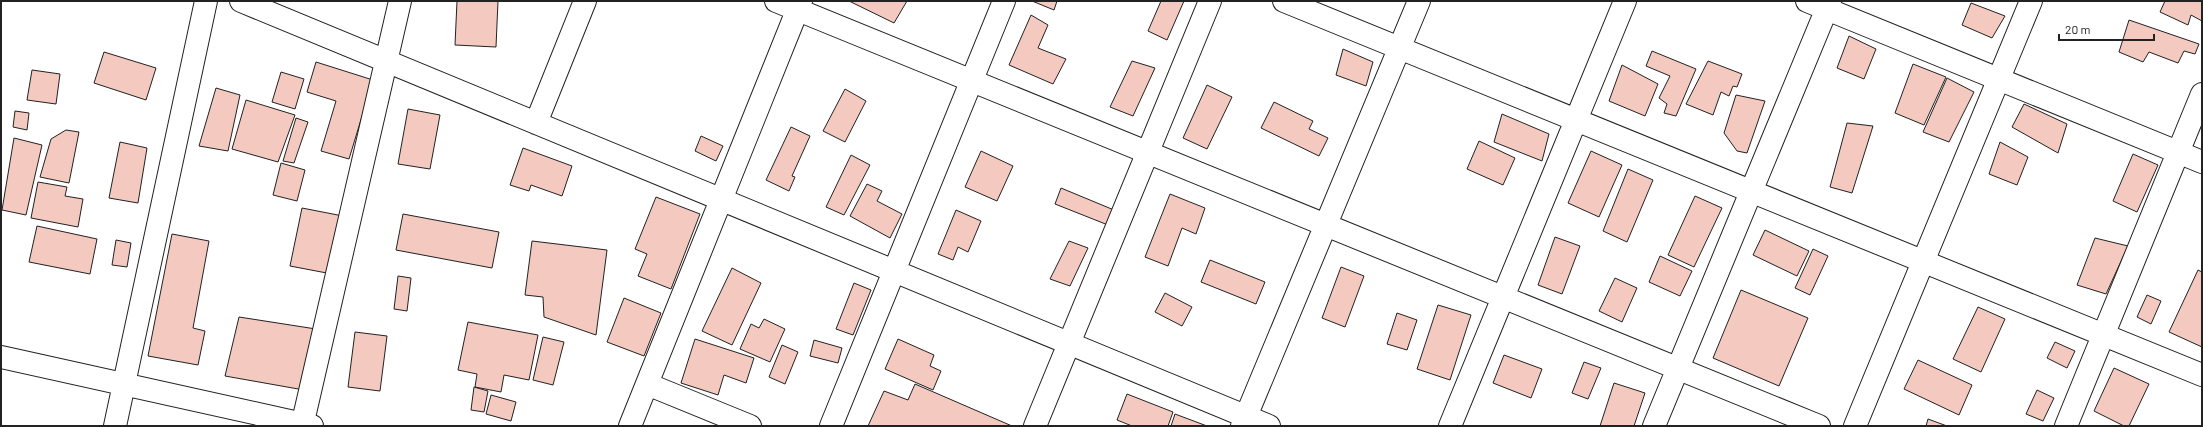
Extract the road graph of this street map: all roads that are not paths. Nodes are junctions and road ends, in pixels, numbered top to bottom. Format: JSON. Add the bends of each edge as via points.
{"nodes":[{"id":1,"x":206,"y":1,"type":"edge"},
{"id":2,"x":241,"y":1,"type":"edge"},
{"id":3,"x":400,"y":1,"type":"edge"},
{"id":4,"x":585,"y":1,"type":"edge"},
{"id":5,"x":776,"y":1,"type":"edge"},
{"id":6,"x":1004,"y":1,"type":"edge"},
{"id":7,"x":1210,"y":1,"type":"edge"},
{"id":8,"x":1284,"y":1,"type":"edge"},
{"id":9,"x":1419,"y":1,"type":"edge"},
{"id":10,"x":1625,"y":1,"type":"edge"},
{"id":11,"x":1807,"y":1,"type":"edge"},
{"id":12,"x":2030,"y":1,"type":"edge"},
{"id":13,"x":800,"y":5,"type":"edge"},
{"id":14,"x":1828,"y":5,"type":"edge"},
{"id":15,"x":1400,"y":48,"type":"junction"},
{"id":16,"x":385,"y":60,"type":"junction"},
{"id":17,"x":1998,"y":79,"type":"junction"},
{"id":18,"x":972,"y":81,"type":"junction"},
{"id":19,"x":2202,"y":94,"type":"edge"},
{"id":20,"x":1576,"y":120,"type":"junction"},
{"id":21,"x":536,"y":123,"type":"junction"},
{"id":22,"x":1147,"y":152,"type":"junction"},
{"id":23,"x":2178,"y":153,"type":"junction"},
{"id":24,"x":2202,"y":162,"type":"edge"},
{"id":25,"x":1751,"y":191,"type":"junction"},
{"id":26,"x":721,"y":199,"type":"junction"},
{"id":27,"x":1326,"y":225,"type":"junction"},
{"id":28,"x":1923,"y":261,"type":"junction"},
{"id":29,"x":894,"y":271,"type":"junction"},
{"id":30,"x":1503,"y":297,"type":"junction"},
{"id":31,"x":2103,"y":335,"type":"junction"},
{"id":32,"x":1069,"y":343,"type":"junction"},
{"id":33,"x":1,"y":357,"type":"edge"},
{"id":34,"x":1678,"y":368,"type":"junction"},
{"id":35,"x":2202,"y":375,"type":"edge"},
{"id":36,"x":124,"y":384,"type":"junction"},
{"id":37,"x":647,"y":384,"type":"junction"},
{"id":38,"x":1244,"y":421,"type":"edge"},
{"id":39,"x":306,"y":425,"type":"edge"},
{"id":40,"x":115,"y":426,"type":"edge"},
{"id":41,"x":630,"y":426,"type":"edge"},
{"id":42,"x":750,"y":426,"type":"edge"},
{"id":43,"x":831,"y":426,"type":"edge"},
{"id":44,"x":1035,"y":426,"type":"edge"},
{"id":45,"x":1269,"y":426,"type":"edge"},
{"id":46,"x":1450,"y":426,"type":"edge"},
{"id":47,"x":1654,"y":426,"type":"edge"},
{"id":48,"x":1819,"y":426,"type":"edge"},
{"id":49,"x":1855,"y":426,"type":"edge"},
{"id":50,"x":2066,"y":426,"type":"edge"}],
"edges":[{"from":1,"to":36,"type":"street"},
{"from":2,"to":16,"type":"street"},
{"from":3,"to":16,"type":"street"},
{"from":4,"to":21,"type":"street"},
{"from":5,"to":13,"type":"street"},
{"from":6,"to":18,"type":"street"},
{"from":7,"to":22,"type":"street"},
{"from":8,"to":15,"type":"street"},
{"from":9,"to":15,"type":"street"},
{"from":10,"to":20,"type":"street"},
{"from":11,"to":14,"type":"street"},
{"from":12,"to":17,"type":"street"},
{"from":13,"to":18,"type":"street"},
{"from":13,"to":26,"type":"street"},
{"from":14,"to":17,"type":"street"},
{"from":14,"to":25,"type":"street"},
{"from":15,"to":20,"type":"street"},
{"from":15,"to":27,"type":"street"},
{"from":16,"to":21,"type":"street"},
{"from":16,"to":39,"type":"street"},
{"from":17,"to":23,"type":"street"},
{"from":17,"to":28,"type":"street"},
{"from":18,"to":22,"type":"street"},
{"from":18,"to":29,"type":"street"},
{"from":19,"to":23,"type":"street"},
{"from":20,"to":25,"type":"street"},
{"from":20,"to":30,"type":"street"},
{"from":21,"to":26,"type":"street"},
{"from":22,"to":27,"type":"street"},
{"from":22,"to":32,"type":"street"},
{"from":23,"to":24,"type":"street"},
{"from":23,"to":31,"type":"street"},
{"from":25,"to":28,"type":"street"},
{"from":25,"to":34,"type":"street"},
{"from":26,"to":29,"type":"street"},
{"from":26,"to":37,"type":"street"},
{"from":27,"to":30,"type":"street"},
{"from":27,"to":38,"type":"street"},
{"from":28,"to":31,"type":"street"},
{"from":28,"to":49,"type":"street"},
{"from":29,"to":32,"type":"street"},
{"from":29,"to":43,"type":"street"},
{"from":30,"to":34,"type":"street"},
{"from":30,"to":46,"type":"street"},
{"from":31,"to":35,"type":"street"},
{"from":31,"to":50,"type":"street"},
{"from":32,"to":38,"type":"street"},
{"from":32,"to":44,"type":"street"},
{"from":33,"to":36,"type":"street"},
{"from":34,"to":47,"type":"street"},
{"from":34,"to":48,"type":"street"},
{"from":36,"to":39,"type":"street"},
{"from":36,"to":40,"type":"street"},
{"from":37,"to":41,"type":"street"},
{"from":37,"to":42,"type":"street"},
{"from":38,"to":45,"type":"street"}]}
